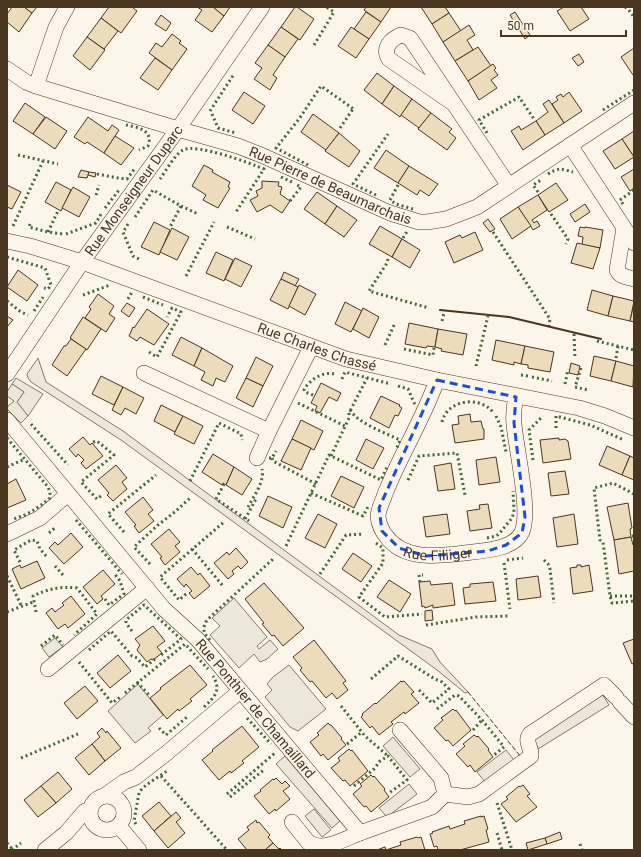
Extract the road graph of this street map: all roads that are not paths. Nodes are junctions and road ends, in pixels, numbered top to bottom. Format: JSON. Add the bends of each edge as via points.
{"nodes":[{"id":1,"x":67,"y":7,"type":"edge"},
{"id":2,"x":262,"y":7,"type":"edge"},
{"id":3,"x":7,"y":69,"type":"edge"},
{"id":4,"x":36,"y":86,"type":"junction"},
{"id":5,"x":454,"y":104,"type":"junction"},
{"id":6,"x":634,"y":104,"type":"edge"},
{"id":7,"x":178,"y":130,"type":"junction"},
{"id":8,"x":570,"y":145,"type":"junction"},
{"id":9,"x":509,"y":186,"type":"junction"},
{"id":10,"x":624,"y":228,"type":"junction"},
{"id":11,"x":7,"y":241,"type":"edge"},
{"id":12,"x":634,"y":243,"type":"edge"},
{"id":13,"x":82,"y":262,"type":"junction"},
{"id":14,"x":634,"y":278,"type":"edge"},
{"id":15,"x":311,"y":347,"type":"junction"},
{"id":16,"x":144,"y":373,"type":"dead end"},
{"id":17,"x":7,"y":374,"type":"edge"},
{"id":18,"x":437,"y":380,"type":"junction"},
{"id":19,"x":516,"y":397,"type":"junction"},
{"id":20,"x":7,"y":420,"type":"edge"},
{"id":21,"x":634,"y":428,"type":"edge"},
{"id":22,"x":269,"y":431,"type":"junction"},
{"id":23,"x":257,"y":458,"type":"dead end"},
{"id":24,"x":68,"y":494,"type":"junction"},
{"id":25,"x":7,"y":534,"type":"edge"},
{"id":26,"x":147,"y":588,"type":"junction"},
{"id":27,"x":48,"y":669,"type":"dead end"},
{"id":28,"x":240,"y":691,"type":"junction"},
{"id":29,"x":634,"y":717,"type":"edge"},
{"id":30,"x":400,"y":730,"type":"dead end"},
{"id":31,"x":136,"y":777,"type":"junction"},
{"id":32,"x":444,"y":794,"type":"junction"},
{"id":33,"x":104,"y":796,"type":"junction"},
{"id":34,"x":122,"y":804,"type":"junction"},
{"id":35,"x":91,"y":809,"type":"junction"},
{"id":36,"x":292,"y":822,"type":"dead end"},
{"id":37,"x":96,"y":826,"type":"junction"},
{"id":38,"x":119,"y":826,"type":"junction"},
{"id":39,"x":66,"y":833,"type":"junction"},
{"id":40,"x":360,"y":833,"type":"junction"},
{"id":41,"x":45,"y":850,"type":"edge"},
{"id":42,"x":139,"y":850,"type":"edge"}],
"edges":[{"from":1,"to":4,"type":"street","via":[[56,27]]},
{"from":2,"to":7,"type":"street","name":"Rue Monseigneur Duparc"},
{"from":3,"to":4,"type":"street","name":"Rue Pierre de Beaumarchais"},
{"from":4,"to":7,"type":"street","name":"Rue Pierre de Beaumarchais"},
{"from":5,"to":5,"type":"street","via":[[389,59],[386,49],[391,41],[401,35],[410,38]]},
{"from":5,"to":9,"type":"street"},
{"from":6,"to":8,"type":"street","name":"Rue Pierre de Beaumarchais"},
{"from":7,"to":9,"type":"street","name":"Rue Pierre de Beaumarchais","via":[[247,149],[390,213],[419,222],[439,221],[466,212]]},
{"from":7,"to":13,"type":"street","name":"Rue Monseigneur Duparc"},
{"from":8,"to":9,"type":"street","name":"Rue Pierre de Beaumarchais"},
{"from":8,"to":10,"type":"street"},
{"from":10,"to":12,"type":"street"},
{"from":10,"to":14,"type":"street","via":[[616,270],[622,276]]},
{"from":11,"to":13,"type":"street","name":"Rue Charles Chassé"},
{"from":13,"to":15,"type":"street","name":"Rue Charles Chassé"},
{"from":13,"to":17,"type":"street","name":"Rue Monseigneur Duparc"},
{"from":15,"to":18,"type":"street","name":"Rue Charles Chassé","via":[[370,366]]},
{"from":15,"to":22,"type":"street"},
{"from":16,"to":22,"type":"street"},
{"from":18,"to":19,"type":"street","name":"Rue Charles Chassé"},
{"from":18,"to":19,"type":"street","name":"Rue Filiiger","via":[[389,484],[378,517],[382,531],[391,543],[417,555],[439,556],[488,551],[506,545],[522,533],[525,517],[514,423]]},
{"from":19,"to":21,"type":"street","name":"Rue Charles Chassé","via":[[593,412]]},
{"from":20,"to":24,"type":"street","name":"Rue Ponthier de Chamaillard"},
{"from":22,"to":23,"type":"street"},
{"from":24,"to":25,"type":"street","via":[[40,518]]},
{"from":24,"to":26,"type":"street","name":"Rue Ponthier de Chamaillard"},
{"from":26,"to":27,"type":"street"},
{"from":26,"to":28,"type":"street","name":"Rue Ponthier de Chamaillard","via":[[168,614],[198,640]]},
{"from":28,"to":31,"type":"street"},
{"from":28,"to":40,"type":"street","name":"Rue Ponthier de Chamaillard"},
{"from":29,"to":32,"type":"street","via":[[604,685],[530,734],[527,739],[531,756],[479,794],[468,797]]},
{"from":30,"to":32,"type":"street","via":[[441,778]]},
{"from":31,"to":33,"type":"street"},
{"from":31,"to":34,"type":"street","via":[[127,790]]},
{"from":32,"to":40,"type":"street","via":[[432,807]]},
{"from":33,"to":34,"type":"street","via":[[114,798]]},
{"from":33,"to":35,"type":"street","via":[[96,801]]},
{"from":34,"to":38,"type":"street","via":[[124,818]]},
{"from":35,"to":37,"type":"street","via":[[91,818]]},
{"from":35,"to":39,"type":"street","via":[[78,818]]},
{"from":36,"to":40,"type":"street","via":[[308,842],[318,846]]},
{"from":37,"to":38,"type":"street","via":[[104,830]]},
{"from":37,"to":39,"type":"street"},
{"from":38,"to":42,"type":"street"},
{"from":39,"to":41,"type":"street"}]}
